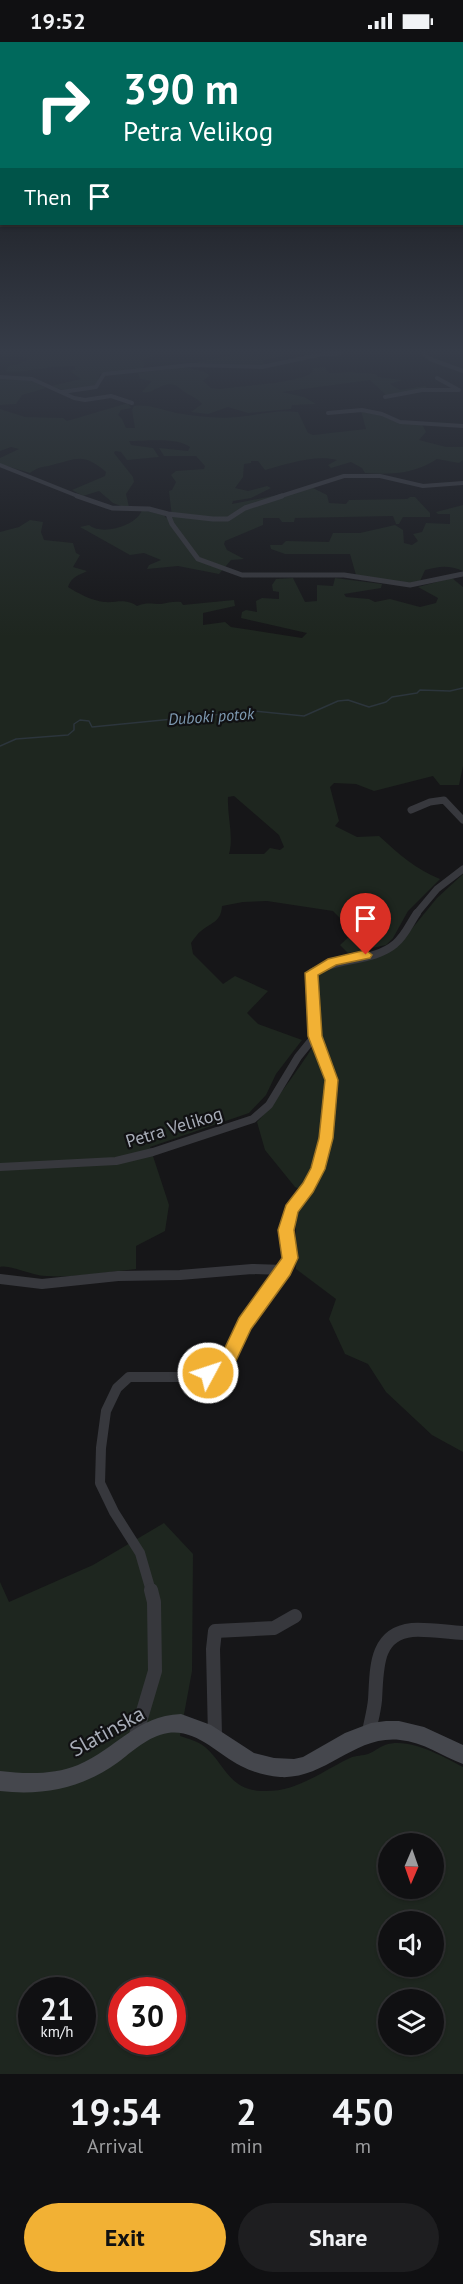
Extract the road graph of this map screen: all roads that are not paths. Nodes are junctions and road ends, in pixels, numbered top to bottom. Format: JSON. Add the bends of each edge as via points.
{"nodes":[{"id":1,"x":0,"y":465,"type":"edge"},
{"id":2,"x":463,"y":483,"type":"edge"},
{"id":3,"x":168,"y":514,"type":"junction"},
{"id":4,"x":463,"y":574,"type":"edge"},
{"id":5,"x":411,"y":810,"type":"dead end"},
{"id":6,"x":463,"y":820,"type":"edge"},
{"id":7,"x":463,"y":869,"type":"edge"},
{"id":8,"x":315,"y":1036,"type":"junction"},
{"id":9,"x":0,"y":1167,"type":"edge"},
{"id":10,"x":284,"y":1270,"type":"junction"},
{"id":11,"x":0,"y":1279,"type":"edge"},
{"id":12,"x":295,"y":1616,"type":"dead end"},
{"id":13,"x":463,"y":1633,"type":"edge"},
{"id":14,"x":369,"y":1734,"type":"junction"},
{"id":15,"x":215,"y":1737,"type":"junction"},
{"id":16,"x":135,"y":1738,"type":"junction"},
{"id":17,"x":463,"y":1755,"type":"edge"},
{"id":18,"x":0,"y":1781,"type":"edge"}],
"edges":[{"from":1,"to":3,"type":"street","via":[[95,504],[120,509],[149,508]]},
{"from":2,"to":3,"type":"street","via":[[423,486],[380,476],[344,476],[245,508],[228,519]]},
{"from":3,"to":4,"type":"street","via":[[198,559],[242,575],[344,575],[410,585]]},
{"from":5,"to":6,"type":"street","via":[[446,801]]},
{"from":7,"to":8,"type":"street","via":[[449,877],[390,948],[333,962],[311,973]]},
{"from":8,"to":9,"type":"street","name":"Petra Velikog","via":[[269,1105],[253,1119],[116,1161]]},
{"from":8,"to":10,"type":"street","via":[[332,1080],[326,1138],[318,1169],[291,1209],[286,1230],[290,1258]]},
{"from":10,"to":11,"type":"street","via":[[118,1276],[42,1284]]},
{"from":10,"to":16,"type":"street","via":[[245,1323],[228,1359],[220,1366],[208,1373],[185,1377],[129,1377],[117,1388],[106,1411],[100,1483],[140,1553],[154,1602],[155,1671]]},
{"from":12,"to":15,"type":"street","via":[[274,1628],[215,1631]]},
{"from":13,"to":14,"type":"street","via":[[419,1630],[390,1637],[380,1651]]},
{"from":14,"to":15,"type":"street","name":"Slatinska","via":[[293,1769],[257,1764]]},
{"from":14,"to":17,"type":"street","name":"Slatinska","via":[[387,1728],[405,1730]]},
{"from":15,"to":16,"type":"street","name":"Slatinska","via":[[189,1726],[171,1724]]},
{"from":16,"to":18,"type":"street","name":"Slatinska","via":[[88,1770],[59,1779]]}]}
